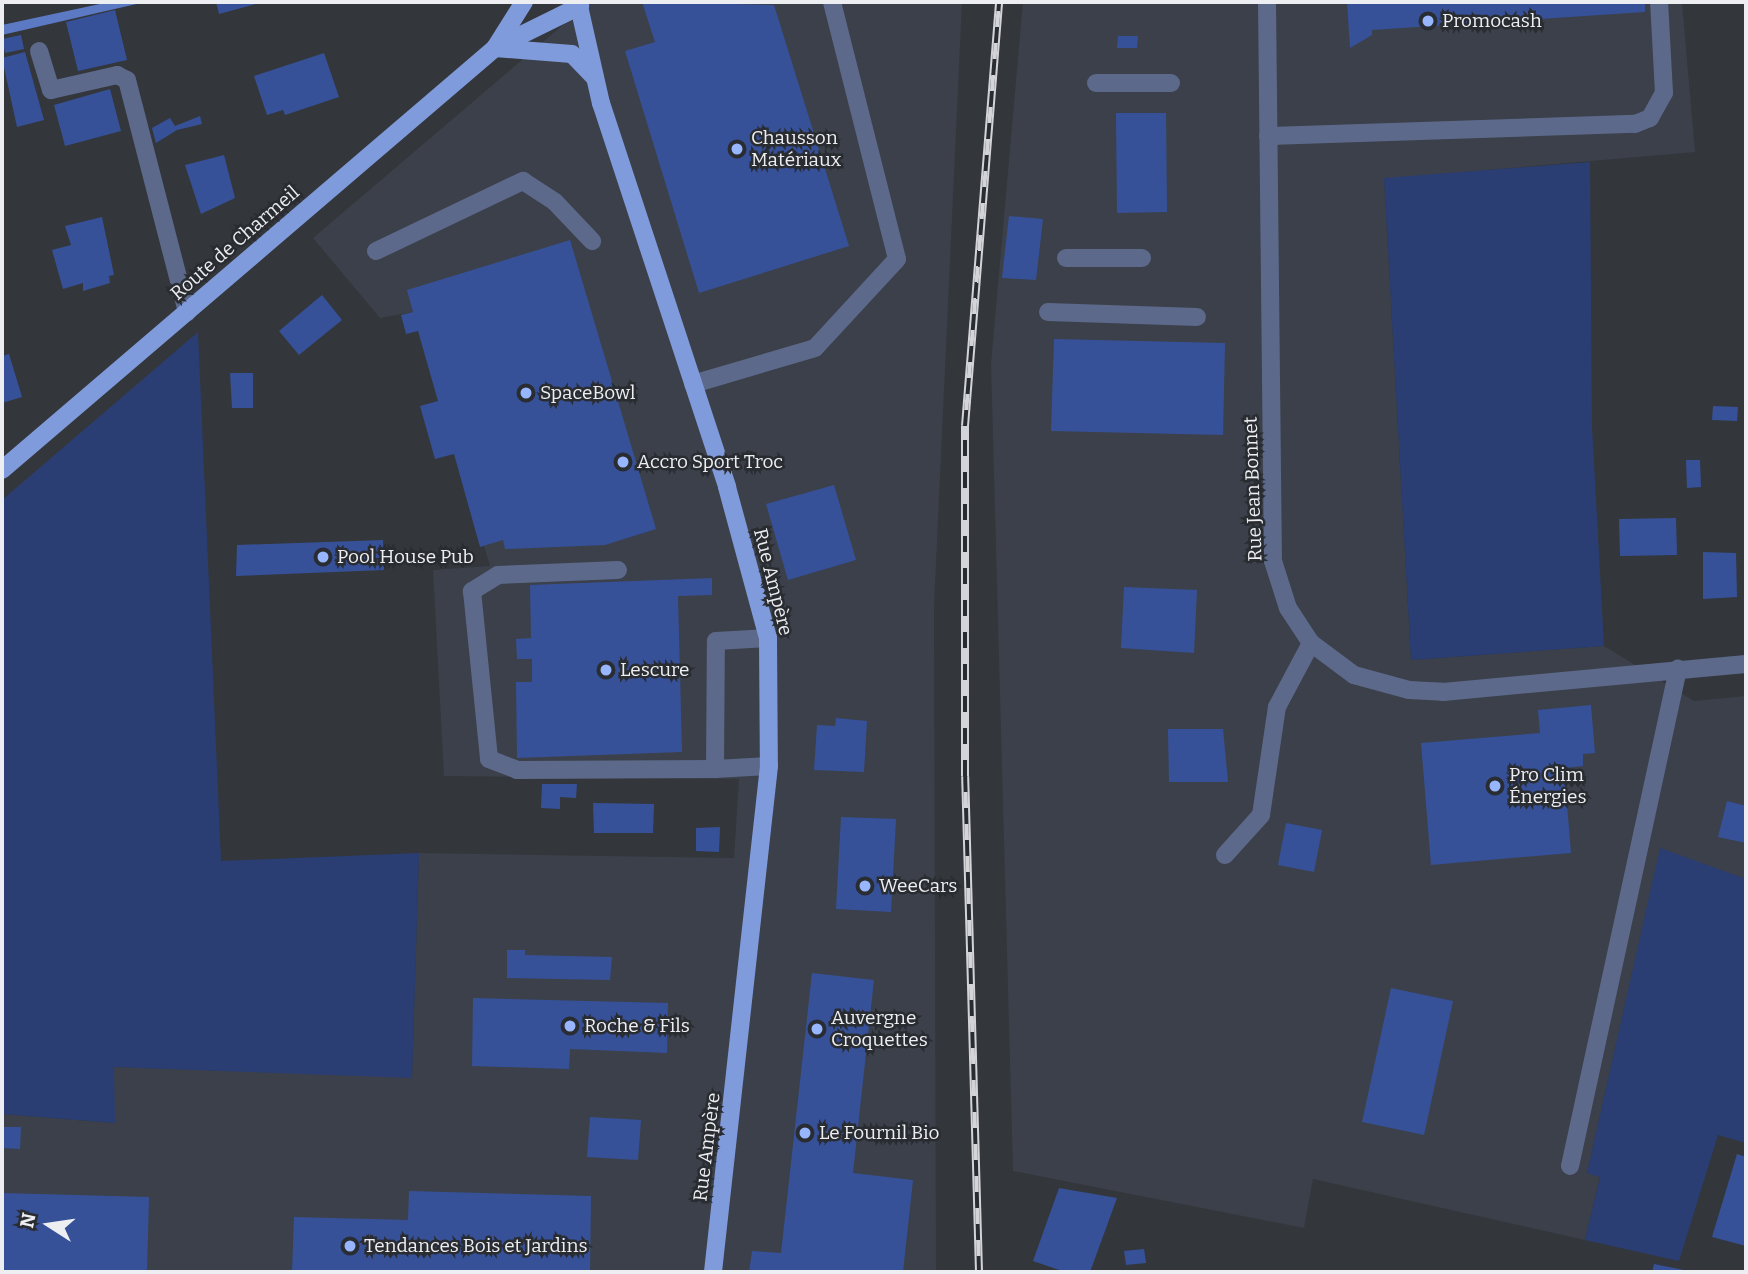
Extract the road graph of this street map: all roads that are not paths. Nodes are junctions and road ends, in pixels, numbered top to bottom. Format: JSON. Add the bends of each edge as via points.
{"nodes":[{"id":1,"x":524,"y":2,"type":"edge"},
{"id":2,"x":832,"y":2,"type":"edge"},
{"id":3,"x":1267,"y":2,"type":"edge"},
{"id":4,"x":1659,"y":2,"type":"edge"},
{"id":5,"x":580,"y":3,"type":"edge"},
{"id":6,"x":495,"y":48,"type":"junction"},
{"id":7,"x":39,"y":51,"type":"dead end"},
{"id":8,"x":595,"y":78,"type":"junction"},
{"id":9,"x":1096,"y":83,"type":"dead end"},
{"id":10,"x":1171,"y":83,"type":"dead end"},
{"id":11,"x":1268,"y":136,"type":"junction"},
{"id":12,"x":592,"y":240,"type":"dead end"},
{"id":13,"x":376,"y":251,"type":"dead end"},
{"id":14,"x":1066,"y":258,"type":"dead end"},
{"id":15,"x":1142,"y":258,"type":"dead end"},
{"id":16,"x":187,"y":312,"type":"junction"},
{"id":17,"x":1048,"y":312,"type":"dead end"},
{"id":18,"x":1197,"y":317,"type":"dead end"},
{"id":19,"x":693,"y":384,"type":"junction"},
{"id":20,"x":2,"y":470,"type":"edge"},
{"id":21,"x":618,"y":570,"type":"dead end"},
{"id":22,"x":768,"y":638,"type":"junction"},
{"id":23,"x":1311,"y":643,"type":"junction"},
{"id":24,"x":1746,"y":664,"type":"edge"},
{"id":25,"x":1678,"y":669,"type":"junction"},
{"id":26,"x":769,"y":766,"type":"junction"},
{"id":27,"x":715,"y":769,"type":"junction"},
{"id":28,"x":1225,"y":855,"type":"dead end"},
{"id":29,"x":1570,"y":1166,"type":"dead end"},
{"id":30,"x":713,"y":1272,"type":"edge"}],
"edges":[{"from":1,"to":6,"type":"main road","name":"Route de Charmeil"},
{"from":2,"to":19,"type":"street","via":[[897,259],[815,348]]},
{"from":3,"to":11,"type":"street","name":"Rue Jean Bonnet"},
{"from":4,"to":11,"type":"street","via":[[1664,93],[1650,118],[1635,124]]},
{"from":5,"to":6,"type":"main road","name":"Route de Charmeil"},
{"from":5,"to":8,"type":"main road","name":"Rue Ampère"},
{"from":6,"to":8,"type":"main road","via":[[572,54]]},
{"from":6,"to":16,"type":"main road","name":"Route de Charmeil"},
{"from":7,"to":16,"type":"street","via":[[51,90],[117,75],[127,80]]},
{"from":8,"to":19,"type":"main road","name":"Rue Ampère"},
{"from":9,"to":10,"type":"street"},
{"from":11,"to":23,"type":"street","name":"Rue Jean Bonnet","via":[[1273,561],[1288,608]]},
{"from":12,"to":13,"type":"street","via":[[555,202],[523,181]]},
{"from":14,"to":15,"type":"street"},
{"from":16,"to":20,"type":"main road","name":"Route de Charmeil"},
{"from":17,"to":18,"type":"street"},
{"from":19,"to":22,"type":"main road","name":"Rue Ampère"},
{"from":21,"to":27,"type":"street","via":[[498,575],[472,591],[489,759],[517,771]]},
{"from":22,"to":26,"type":"main road","name":"Rue Ampère"},
{"from":22,"to":27,"type":"street","via":[[716,641]]},
{"from":23,"to":25,"type":"street","name":"Rue Jean Bonnet","via":[[1354,675],[1409,690],[1443,692]]},
{"from":23,"to":28,"type":"street","via":[[1277,707],[1261,815]]},
{"from":24,"to":25,"type":"street","name":"Rue Jean Bonnet"},
{"from":25,"to":29,"type":"street"},
{"from":26,"to":27,"type":"street"},
{"from":26,"to":30,"type":"main road","name":"Rue Ampère"}]}
